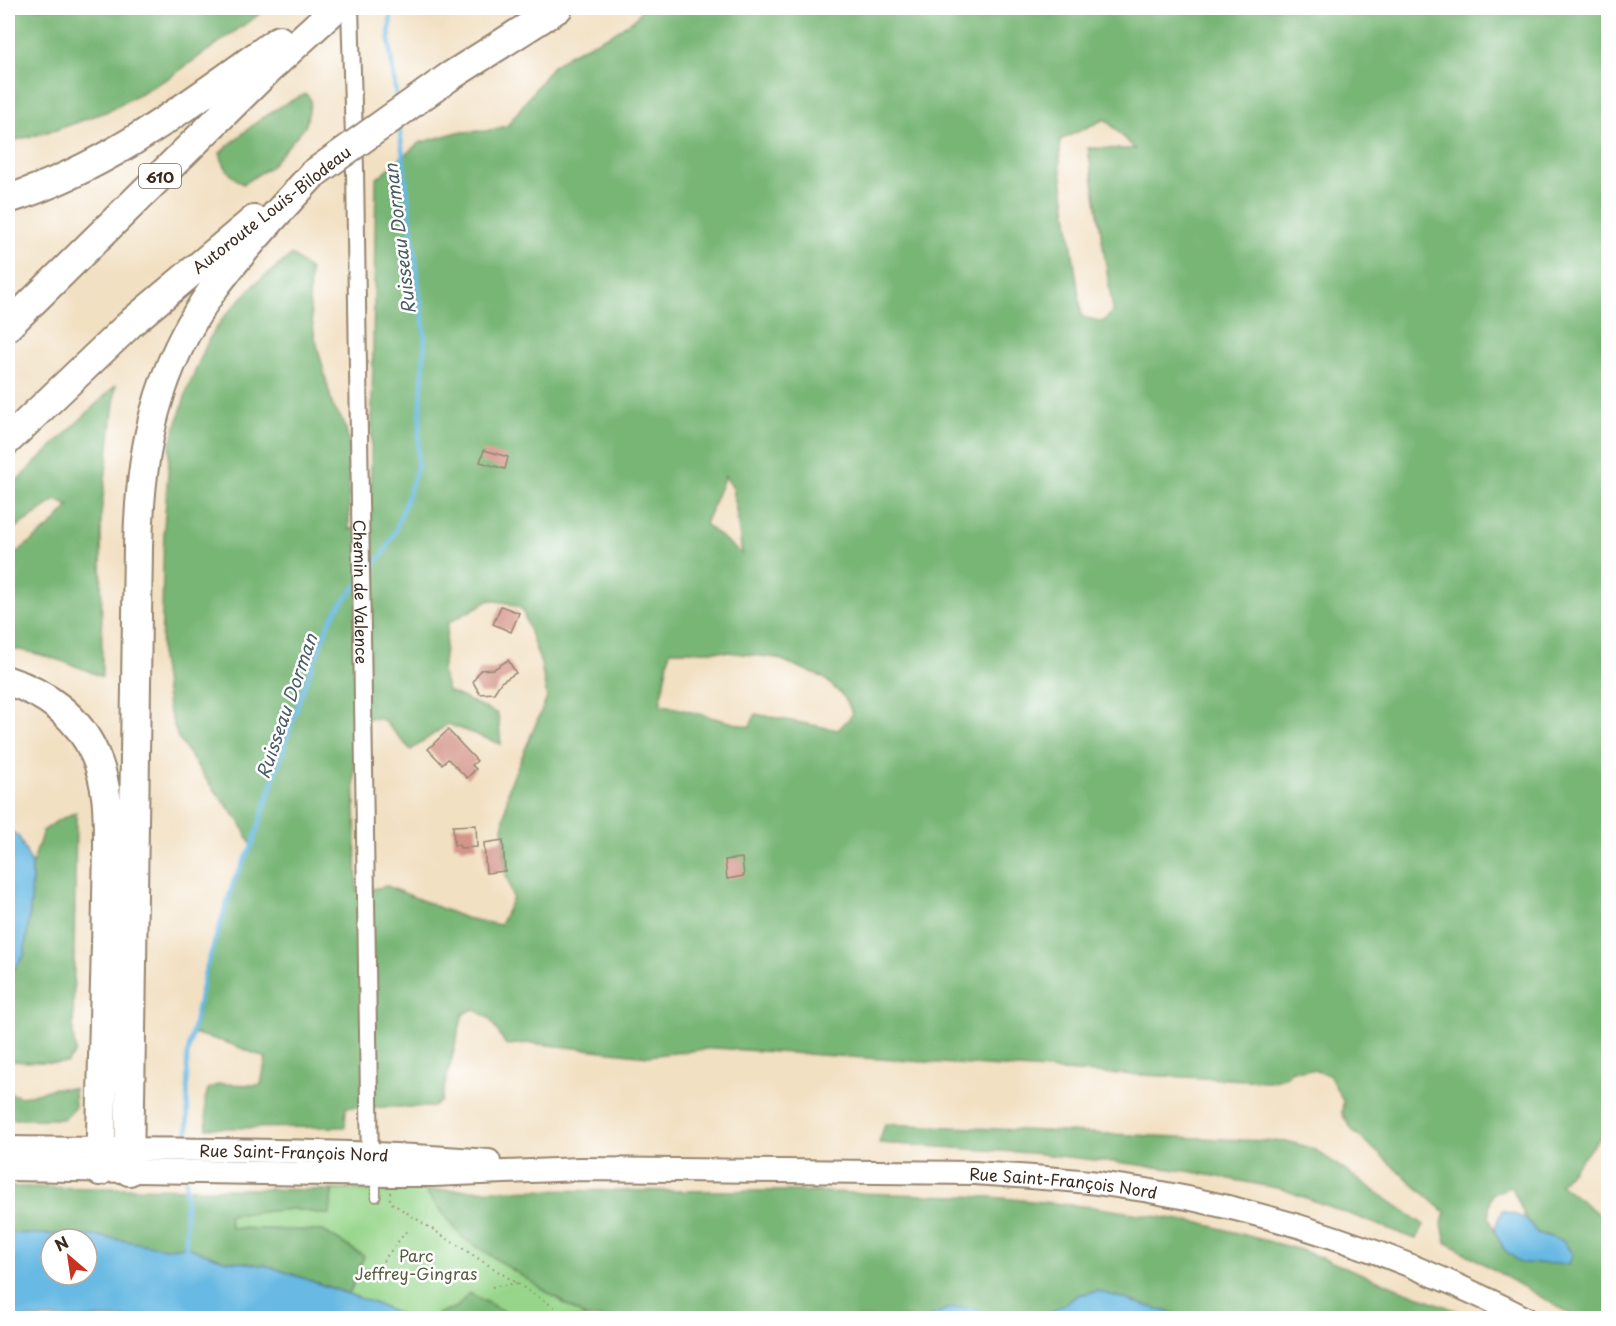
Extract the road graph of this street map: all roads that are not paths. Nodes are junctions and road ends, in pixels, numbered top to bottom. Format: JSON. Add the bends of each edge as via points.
{"nodes":[{"id":1,"x":350,"y":8,"type":"edge"},
{"id":2,"x":558,"y":8,"type":"edge"},
{"id":3,"x":322,"y":15,"type":"edge"},
{"id":4,"x":313,"y":174,"type":"junction"},
{"id":5,"x":8,"y":198,"type":"edge"},
{"id":6,"x":8,"y":327,"type":"edge"},
{"id":7,"x":8,"y":440,"type":"edge"},
{"id":8,"x":8,"y":681,"type":"edge"},
{"id":9,"x":8,"y":1148,"type":"edge"},
{"id":10,"x":101,"y":1160,"type":"junction"},
{"id":11,"x":129,"y":1160,"type":"junction"},
{"id":12,"x":370,"y":1164,"type":"junction"},
{"id":13,"x":8,"y":1169,"type":"edge"},
{"id":14,"x":376,"y":1197,"type":"dead end"},
{"id":15,"x":1525,"y":1318,"type":"edge"}],
"edges":[{"from":1,"to":12,"type":"street","name":"Chemin de Valence"},
{"from":2,"to":4,"type":"highway","name":"Autoroute Louis-Bilodeau","bridge":true,"via":[[449,76]]},
{"from":3,"to":5,"type":"highway","via":[[139,138],[68,176]]},
{"from":3,"to":6,"type":"highway","number":"610"},
{"from":4,"to":7,"type":"highway","name":"Autoroute Louis-Bilodeau","via":[[165,294]]},
{"from":4,"to":11,"type":"highway","via":[[228,269],[195,317],[162,383],[146,449],[138,547]]},
{"from":8,"to":10,"type":"highway","via":[[38,694],[70,717],[91,746],[104,779],[108,811]]},
{"from":9,"to":10,"type":"street","name":"Rue Saint-François Nord"},
{"from":10,"to":11,"type":"street","name":"Rue Saint-François Nord"},
{"from":10,"to":13,"type":"street","name":"Rue Saint-François Nord"},
{"from":11,"to":12,"type":"street","name":"Rue Saint-François Nord"},
{"from":12,"to":14,"type":"lane"},
{"from":12,"to":15,"type":"street","name":"Rue Saint-François Nord","via":[[431,1156],[580,1169],[975,1173],[1098,1183],[1220,1206],[1304,1228],[1420,1270]]}]}
